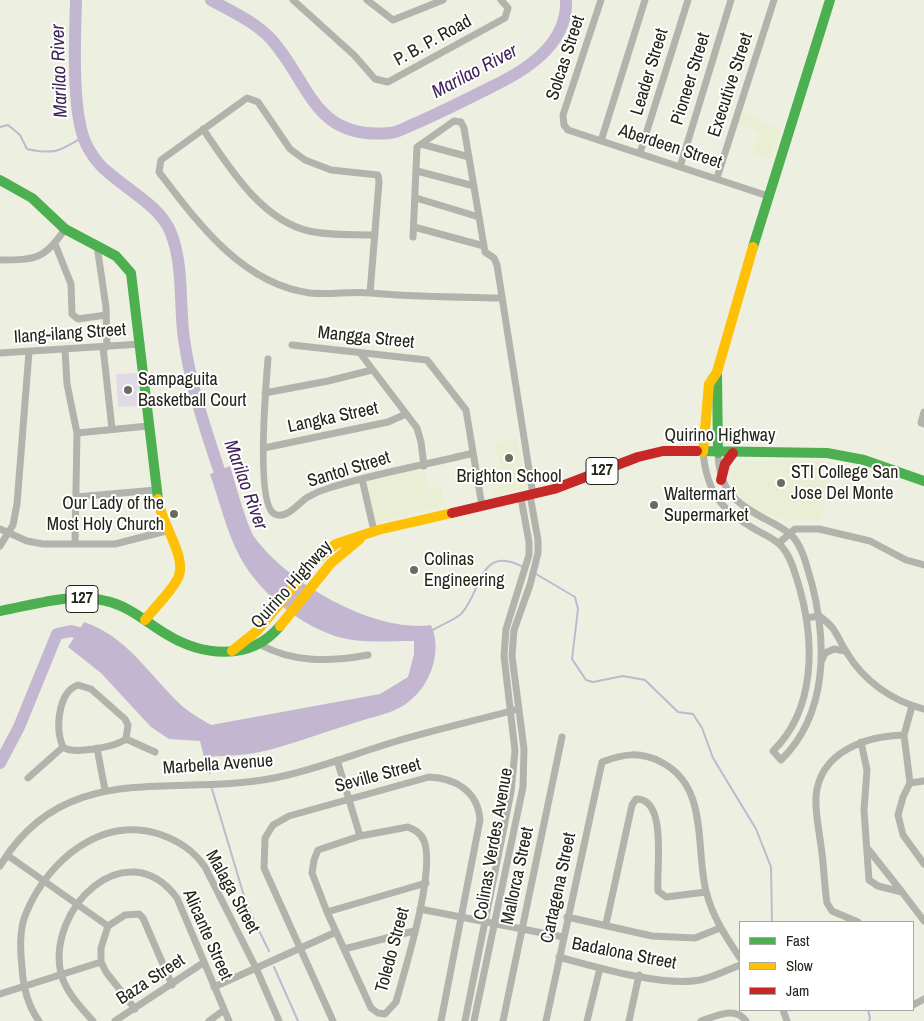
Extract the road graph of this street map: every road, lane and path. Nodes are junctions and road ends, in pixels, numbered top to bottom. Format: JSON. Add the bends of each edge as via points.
{"nodes":[{"id":1,"x":293,"y":0,"type":"edge"},
{"id":2,"x":367,"y":0,"type":"edge"},
{"id":3,"x":443,"y":0,"type":"edge"},
{"id":4,"x":501,"y":0,"type":"edge"},
{"id":5,"x":601,"y":0,"type":"edge"},
{"id":6,"x":645,"y":0,"type":"edge"},
{"id":7,"x":688,"y":0,"type":"edge"},
{"id":8,"x":731,"y":0,"type":"edge"},
{"id":9,"x":774,"y":0,"type":"edge"},
{"id":10,"x":830,"y":0,"type":"edge"},
{"id":11,"x":564,"y":126,"type":"joint"},
{"id":12,"x":203,"y":130,"type":"junction"},
{"id":13,"x":601,"y":141,"type":"junction"},
{"id":14,"x":422,"y":144,"type":"junction"},
{"id":15,"x":640,"y":153,"type":"junction"},
{"id":16,"x":469,"y":157,"type":"junction"},
{"id":17,"x":680,"y":167,"type":"junction"},
{"id":18,"x":417,"y":171,"type":"junction"},
{"id":19,"x":717,"y":178,"type":"junction"},
{"id":20,"x":0,"y":180,"type":"edge"},
{"id":21,"x":474,"y":186,"type":"junction"},
{"id":22,"x":768,"y":196,"type":"junction"},
{"id":23,"x":416,"y":198,"type":"junction"},
{"id":24,"x":479,"y":217,"type":"junction"},
{"id":25,"x":414,"y":227,"type":"junction"},
{"id":26,"x":65,"y":229,"type":"junction"},
{"id":27,"x":375,"y":235,"type":"junction"},
{"id":28,"x":413,"y":237,"type":"dead end"},
{"id":29,"x":55,"y":244,"type":"junction"},
{"id":30,"x":97,"y":246,"type":"junction"},
{"id":31,"x":484,"y":246,"type":"junction"},
{"id":32,"x":0,"y":260,"type":"edge"},
{"id":33,"x":370,"y":293,"type":"junction"},
{"id":34,"x":501,"y":298,"type":"junction"},
{"id":35,"x":106,"y":315,"type":"junction"},
{"id":36,"x":142,"y":344,"type":"junction"},
{"id":37,"x":292,"y":345,"type":"dead end"},
{"id":38,"x":105,"y":347,"type":"junction"},
{"id":39,"x":65,"y":350,"type":"junction"},
{"id":40,"x":28,"y":352,"type":"junction"},
{"id":41,"x":0,"y":353,"type":"edge"},
{"id":42,"x":360,"y":353,"type":"junction"},
{"id":43,"x":268,"y":359,"type":"dead end"},
{"id":44,"x":372,"y":370,"type":"junction"},
{"id":45,"x":717,"y":372,"type":"junction"},
{"id":46,"x":266,"y":393,"type":"junction"},
{"id":47,"x":924,"y":412,"type":"edge"},
{"id":48,"x":406,"y":414,"type":"junction"},
{"id":49,"x":922,"y":424,"type":"edge"},
{"id":50,"x":148,"y":426,"type":"junction"},
{"id":51,"x":112,"y":429,"type":"junction"},
{"id":52,"x":77,"y":433,"type":"junction"},
{"id":53,"x":264,"y":448,"type":"junction"},
{"id":54,"x":703,"y":452,"type":"junction"},
{"id":55,"x":473,"y":453,"type":"junction"},
{"id":56,"x":718,"y":453,"type":"junction"},
{"id":57,"x":733,"y":453,"type":"junction"},
{"id":58,"x":424,"y":466,"type":"junction"},
{"id":59,"x":362,"y":479,"type":"junction"},
{"id":60,"x":721,"y":480,"type":"junction"},
{"id":61,"x":924,"y":481,"type":"edge"},
{"id":62,"x":156,"y":490,"type":"junction"},
{"id":63,"x":528,"y":496,"type":"junction"},
{"id":64,"x":76,"y":497,"type":"junction"},
{"id":65,"x":482,"y":506,"type":"junction"},
{"id":66,"x":0,"y":529,"type":"edge"},
{"id":67,"x":166,"y":531,"type":"junction"},
{"id":68,"x":374,"y":531,"type":"junction"},
{"id":69,"x":9,"y":532,"type":"junction"},
{"id":70,"x":790,"y":534,"type":"junction"},
{"id":71,"x":76,"y":543,"type":"junction"},
{"id":72,"x":779,"y":543,"type":"junction"},
{"id":73,"x":0,"y":546,"type":"edge"},
{"id":74,"x":528,"y":560,"type":"junction"},
{"id":75,"x":536,"y":562,"type":"junction"},
{"id":76,"x":924,"y":565,"type":"edge"},
{"id":77,"x":521,"y":586,"type":"junction"},
{"id":78,"x":529,"y":588,"type":"junction"},
{"id":79,"x":0,"y":611,"type":"edge"},
{"id":80,"x":819,"y":616,"type":"junction"},
{"id":81,"x":806,"y":618,"type":"junction"},
{"id":82,"x":145,"y":620,"type":"junction"},
{"id":83,"x":250,"y":638,"type":"junction"},
{"id":84,"x":260,"y":645,"type":"junction"},
{"id":85,"x":845,"y":650,"type":"junction"},
{"id":86,"x":232,"y":651,"type":"junction"},
{"id":87,"x":368,"y":655,"type":"dead end"},
{"id":88,"x":822,"y":660,"type":"junction"},
{"id":89,"x":513,"y":667,"type":"junction"},
{"id":90,"x":504,"y":668,"type":"junction"},
{"id":91,"x":912,"y":706,"type":"junction"},
{"id":92,"x":518,"y":709,"type":"junction"},
{"id":93,"x":924,"y":710,"type":"edge"},
{"id":94,"x":510,"y":711,"type":"junction"},
{"id":95,"x":904,"y":735,"type":"junction"},
{"id":96,"x":562,"y":737,"type":"dead end"},
{"id":97,"x":126,"y":739,"type":"junction"},
{"id":98,"x":861,"y":742,"type":"junction"},
{"id":99,"x":63,"y":747,"type":"junction"},
{"id":100,"x":97,"y":748,"type":"junction"},
{"id":101,"x":155,"y":752,"type":"dead end"},
{"id":102,"x":338,"y":760,"type":"junction"},
{"id":103,"x":28,"y":778,"type":"dead end"},
{"id":104,"x":924,"y":781,"type":"edge"},
{"id":105,"x":910,"y":783,"type":"junction"},
{"id":106,"x":105,"y":790,"type":"junction"},
{"id":107,"x":349,"y":799,"type":"junction"},
{"id":108,"x":360,"y":836,"type":"junction"},
{"id":109,"x":868,"y":850,"type":"junction"},
{"id":110,"x":7,"y":854,"type":"junction"},
{"id":111,"x":924,"y":864,"type":"edge"},
{"id":112,"x":0,"y":866,"type":"edge"},
{"id":113,"x":43,"y":880,"type":"junction"},
{"id":114,"x":426,"y":883,"type":"junction"},
{"id":115,"x":706,"y":892,"type":"junction"},
{"id":116,"x":902,"y":892,"type":"junction"},
{"id":117,"x":76,"y":903,"type":"junction"},
{"id":118,"x":420,"y":910,"type":"junction"},
{"id":119,"x":327,"y":912,"type":"junction"},
{"id":120,"x":567,"y":917,"type":"junction"},
{"id":121,"x":461,"y":918,"type":"junction"},
{"id":122,"x":485,"y":921,"type":"junction"},
{"id":123,"x":855,"y":921,"type":"edge"},
{"id":124,"x":924,"y":921,"type":"edge"},
{"id":125,"x":494,"y":923,"type":"junction"},
{"id":126,"x":606,"y":924,"type":"junction"},
{"id":127,"x":108,"y":926,"type":"junction"},
{"id":128,"x":720,"y":928,"type":"junction"},
{"id":129,"x":522,"y":929,"type":"junction"},
{"id":130,"x":414,"y":931,"type":"junction"},
{"id":131,"x":336,"y":932,"type":"junction"},
{"id":132,"x":563,"y":937,"type":"junction"},
{"id":133,"x":301,"y":948,"type":"junction"},
{"id":134,"x":344,"y":950,"type":"junction"},
{"id":135,"x":739,"y":956,"type":"edge"},
{"id":136,"x":559,"y":957,"type":"junction"},
{"id":137,"x":101,"y":962,"type":"junction"},
{"id":138,"x":203,"y":963,"type":"junction"},
{"id":139,"x":739,"y":965,"type":"edge"},
{"id":140,"x":256,"y":968,"type":"junction"},
{"id":141,"x":600,"y":968,"type":"junction"},
{"id":142,"x":639,"y":975,"type":"junction"},
{"id":143,"x":62,"y":976,"type":"junction"},
{"id":144,"x":172,"y":984,"type":"junction"},
{"id":145,"x":23,"y":987,"type":"junction"},
{"id":146,"x":214,"y":987,"type":"junction"},
{"id":147,"x":0,"y":994,"type":"edge"},
{"id":148,"x":135,"y":1009,"type":"junction"},
{"id":149,"x":224,"y":1010,"type":"junction"},
{"id":150,"x":385,"y":1017,"type":"edge"},
{"id":151,"x":40,"y":1021,"type":"edge"},
{"id":152,"x":93,"y":1021,"type":"edge"},
{"id":153,"x":115,"y":1021,"type":"edge"},
{"id":154,"x":209,"y":1021,"type":"edge"},
{"id":155,"x":229,"y":1021,"type":"edge"},
{"id":156,"x":278,"y":1021,"type":"edge"},
{"id":157,"x":333,"y":1021,"type":"edge"},
{"id":158,"x":441,"y":1021,"type":"edge"},
{"id":159,"x":465,"y":1021,"type":"edge"},
{"id":160,"x":474,"y":1021,"type":"edge"},
{"id":161,"x":503,"y":1021,"type":"edge"},
{"id":162,"x":546,"y":1021,"type":"edge"},
{"id":163,"x":587,"y":1021,"type":"edge"},
{"id":164,"x":629,"y":1021,"type":"edge"},
{"id":165,"x":701,"y":1021,"type":"edge"},
{"id":166,"x":746,"y":1021,"type":"edge"}],
"edges":[{"from":1,"to":4,"type":"street","name":"P. B. P. Road","via":[[381,82],[394,80],[506,18],[508,8]]},
{"from":2,"to":3,"type":"street","via":[[393,20]]},
{"from":5,"to":11,"type":"street","name":"Solcas Street","via":[[563,115]]},
{"from":6,"to":13,"type":"street"},
{"from":7,"to":15,"type":"street","name":"Leader Street"},
{"from":8,"to":17,"type":"street","name":"Pioneer Street"},
{"from":9,"to":19,"type":"street","name":"Executive Street"},
{"from":10,"to":22,"type":"main road"},
{"from":11,"to":13,"type":"street","name":"Aberdeen Street","via":[[572,132]]},
{"from":12,"to":27,"type":"street","via":[[255,197],[282,219],[309,231]]},
{"from":12,"to":27,"type":"street","via":[[243,100],[250,99],[258,102],[290,149],[306,160],[331,170],[378,175]]},
{"from":12,"to":33,"type":"street","via":[[164,157],[158,168],[206,231],[246,266],[274,283],[309,293]]},
{"from":13,"to":15,"type":"street","name":"Aberdeen Street"},
{"from":14,"to":16,"type":"street"},
{"from":14,"to":16,"type":"street","via":[[458,121],[463,124]]},
{"from":14,"to":18,"type":"street","via":[[417,147]]},
{"from":15,"to":17,"type":"street","name":"Aberdeen Street"},
{"from":16,"to":21,"type":"street"},
{"from":17,"to":19,"type":"street","name":"Aberdeen Street"},
{"from":18,"to":21,"type":"street"},
{"from":18,"to":23,"type":"street"},
{"from":19,"to":22,"type":"street","name":"Aberdeen Street"},
{"from":20,"to":26,"type":"main road","via":[[32,198]]},
{"from":21,"to":24,"type":"street"},
{"from":22,"to":45,"type":"main road"},
{"from":23,"to":24,"type":"street"},
{"from":23,"to":25,"type":"street"},
{"from":24,"to":31,"type":"street"},
{"from":25,"to":28,"type":"street"},
{"from":25,"to":31,"type":"street"},
{"from":26,"to":29,"type":"street"},
{"from":26,"to":30,"type":"main road"},
{"from":27,"to":33,"type":"street"},
{"from":29,"to":32,"type":"street","via":[[41,255]]},
{"from":29,"to":35,"type":"street","via":[[71,284],[72,314],[78,318]]},
{"from":30,"to":35,"type":"street"},
{"from":30,"to":36,"type":"main road","via":[[116,256],[131,273]]},
{"from":31,"to":34,"type":"street","via":[[485,252],[494,258],[497,265]]},
{"from":33,"to":34,"type":"street","via":[[397,297]]},
{"from":34,"to":63,"type":"street"},
{"from":35,"to":38,"type":"street"},
{"from":36,"to":38,"type":"street","name":"Ilang-ilang Street"},
{"from":36,"to":50,"type":"main road"},
{"from":37,"to":42,"type":"street","name":"Mangga Street"},
{"from":38,"to":39,"type":"street","name":"Ilang-ilang Street"},
{"from":38,"to":51,"type":"street"},
{"from":39,"to":40,"type":"street","name":"Ilang-ilang Street"},
{"from":39,"to":52,"type":"street","via":[[67,384]]},
{"from":40,"to":41,"type":"street","name":"Ilang-ilang Street"},
{"from":40,"to":69,"type":"street","via":[[17,504]]},
{"from":42,"to":44,"type":"street"},
{"from":42,"to":55,"type":"street","name":"Mangga Street","via":[[428,360],[466,410]]},
{"from":43,"to":46,"type":"street","name":"Santol Street"},
{"from":44,"to":46,"type":"street"},
{"from":44,"to":48,"type":"street"},
{"from":45,"to":54,"type":"main road","via":[[709,384]]},
{"from":45,"to":56,"type":"main road"},
{"from":46,"to":53,"type":"street","name":"Santol Street"},
{"from":47,"to":49,"type":"street"},
{"from":48,"to":53,"type":"street","name":"Langka Street","via":[[388,422]]},
{"from":48,"to":58,"type":"street","via":[[419,434]]},
{"from":50,"to":51,"type":"street"},
{"from":50,"to":62,"type":"main road"},
{"from":51,"to":52,"type":"street"},
{"from":52,"to":64,"type":"street"},
{"from":53,"to":59,"type":"street","name":"Santol Street","via":[[265,492],[271,511],[279,516],[316,493]]},
{"from":54,"to":56,"type":"main road","name":"Quirino Highway","number":"127"},
{"from":54,"to":63,"type":"main road","name":"Quirino Highway","number":"127","via":[[663,451],[638,456]]},
{"from":54,"to":72,"type":"street","via":[[706,476],[720,502],[740,520]]},
{"from":55,"to":58,"type":"street","name":"Santol Street"},
{"from":55,"to":65,"type":"street","name":"Mangga Street"},
{"from":56,"to":57,"type":"main road","name":"Quirino Highway","number":"127"},
{"from":56,"to":60,"type":"street"},
{"from":57,"to":60,"type":"main road","via":[[725,464]]},
{"from":57,"to":61,"type":"main road","name":"Quirino Highway","number":"127","via":[[835,454],[872,462]]},
{"from":58,"to":59,"type":"street","name":"Santol Street"},
{"from":59,"to":68,"type":"street"},
{"from":60,"to":70,"type":"street","via":[[746,508]]},
{"from":62,"to":64,"type":"street"},
{"from":62,"to":67,"type":"main road"},
{"from":63,"to":65,"type":"main road","name":"Quirino Highway","number":"127"},
{"from":63,"to":74,"type":"street","name":"Colinas Verdes Avenue"},
{"from":63,"to":75,"type":"street","name":"Colinas Verdes Avenue","via":[[538,540]]},
{"from":64,"to":71,"type":"street"},
{"from":65,"to":68,"type":"main road","name":"Quirino Highway","number":"127"},
{"from":66,"to":69,"type":"street"},
{"from":67,"to":71,"type":"street","via":[[115,544]]},
{"from":67,"to":82,"type":"main road","via":[[182,570]]},
{"from":68,"to":83,"type":"main road","name":"Quirino Highway","number":"127","via":[[336,544],[316,560]]},
{"from":68,"to":84,"type":"main road","name":"Quirino Highway","number":"127","via":[[344,550]]},
{"from":69,"to":71,"type":"street","via":[[35,543]]},
{"from":69,"to":73,"type":"street"},
{"from":70,"to":72,"type":"street"},
{"from":70,"to":76,"type":"street","via":[[805,528],[838,533],[878,544],[906,560]]},
{"from":70,"to":80,"type":"street","via":[[803,555]]},
{"from":72,"to":81,"type":"street","via":[[792,565]]},
{"from":74,"to":75,"type":"street"},
{"from":74,"to":77,"type":"street","name":"Colinas Verdes Avenue"},
{"from":75,"to":78,"type":"street","name":"Colinas Verdes Avenue"},
{"from":77,"to":78,"type":"street"},
{"from":77,"to":90,"type":"street","name":"Colinas Verdes Avenue","via":[[506,629]]},
{"from":78,"to":89,"type":"street","name":"Colinas Verdes Avenue","via":[[514,630]]},
{"from":79,"to":82,"type":"main road","name":"Quirino Highway","number":"127","via":[[98,599],[122,606]]},
{"from":80,"to":81,"type":"street"},
{"from":80,"to":85,"type":"street","via":[[836,630]]},
{"from":80,"to":88,"type":"street"},
{"from":81,"to":88,"type":"street","via":[[809,653],[806,688],[788,734],[773,751],[781,760],[798,739],[810,716],[818,692]]},
{"from":82,"to":86,"type":"main road","name":"Quirino Highway","number":"127","via":[[182,641],[213,651]]},
{"from":83,"to":84,"type":"street"},
{"from":83,"to":86,"type":"main road","name":"Quirino Highway","number":"127"},
{"from":84,"to":86,"type":"main road","name":"Quirino Highway","number":"127"},
{"from":84,"to":87,"type":"street","via":[[291,656],[319,660]]},
{"from":85,"to":88,"type":"street","via":[[831,650]]},
{"from":85,"to":91,"type":"street","via":[[869,681]]},
{"from":89,"to":90,"type":"street"},
{"from":89,"to":92,"type":"street","name":"Colinas Verdes Avenue"},
{"from":90,"to":94,"type":"street","name":"Colinas Verdes Avenue"},
{"from":91,"to":93,"type":"street"},
{"from":91,"to":95,"type":"street"},
{"from":92,"to":94,"type":"street","name":"Marbella Avenue"},
{"from":92,"to":125,"type":"street","name":"Colinas Verdes Avenue","via":[[524,749],[523,787]]},
{"from":94,"to":102,"type":"street","name":"Marbella Avenue"},
{"from":94,"to":122,"type":"street","name":"Colinas Verdes Avenue","via":[[515,750],[512,792]]},
{"from":95,"to":98,"type":"street","via":[[880,736]]},
{"from":95,"to":105,"type":"street"},
{"from":96,"to":129,"type":"street","name":"Mallorca Street"},
{"from":97,"to":99,"type":"street","via":[[128,725],[125,719],[91,688],[78,685],[67,691],[63,698],[60,733]]},
{"from":97,"to":100,"type":"street"},
{"from":97,"to":101,"type":"street"},
{"from":98,"to":109,"type":"street","via":[[867,770],[864,810]]},
{"from":98,"to":123,"type":"street","via":[[849,747],[827,768],[816,797],[827,903],[832,912]]},
{"from":99,"to":100,"type":"street","via":[[73,752]]},
{"from":99,"to":103,"type":"street"},
{"from":100,"to":106,"type":"street"},
{"from":102,"to":106,"type":"street","name":"Marbella Avenue","via":[[275,778],[252,781]]},
{"from":102,"to":107,"type":"street"},
{"from":104,"to":105,"type":"street"},
{"from":105,"to":111,"type":"street","via":[[898,815],[903,835]]},
{"from":106,"to":110,"type":"street","name":"Marbella Avenue","via":[[73,801],[33,826]]},
{"from":107,"to":108,"type":"street"},
{"from":107,"to":121,"type":"street","name":"Seville Street","via":[[429,777],[442,777],[464,787],[476,804],[480,820]]},
{"from":107,"to":133,"type":"street","name":"Seville Street","via":[[289,816],[273,825],[265,838],[264,868]]},
{"from":108,"to":114,"type":"street","name":"Toledo Street","via":[[408,827],[418,831],[425,842]]},
{"from":108,"to":119,"type":"street","name":"Toledo Street","via":[[318,850],[312,873]]},
{"from":109,"to":116,"type":"street"},
{"from":109,"to":116,"type":"street","via":[[869,880],[878,886]]},
{"from":110,"to":112,"type":"street","name":"Marbella Avenue"},
{"from":110,"to":113,"type":"street"},
{"from":113,"to":117,"type":"street"},
{"from":113,"to":140,"type":"street","name":"Malaga Street","via":[[62,859],[98,837],[124,829],[169,838],[196,854],[205,867]]},
{"from":113,"to":145,"type":"street","name":"Malaga Street","via":[[26,912],[20,948]]},
{"from":114,"to":118,"type":"street","name":"Toledo Street"},
{"from":114,"to":119,"type":"street"},
{"from":115,"to":120,"type":"street","name":"Cartagena Street","via":[[690,788],[676,769],[650,756],[624,754],[602,762]]},
{"from":115,"to":126,"type":"street","via":[[666,897],[658,891],[657,820],[651,805],[636,799]]},
{"from":115,"to":128,"type":"street"},
{"from":116,"to":124,"type":"street"},
{"from":117,"to":127,"type":"street"},
{"from":117,"to":138,"type":"street","name":"Alicante Street","via":[[98,883],[124,872],[136,871],[154,877],[177,898]]},
{"from":117,"to":143,"type":"street","name":"Alicante Street","via":[[63,938]]},
{"from":118,"to":121,"type":"street"},
{"from":118,"to":130,"type":"street","name":"Toledo Street"},
{"from":119,"to":131,"type":"street","name":"Toledo Street"},
{"from":120,"to":126,"type":"street"},
{"from":120,"to":132,"type":"street","name":"Cartagena Street"},
{"from":121,"to":122,"type":"street"},
{"from":121,"to":158,"type":"street","name":"Seville Street"},
{"from":122,"to":125,"type":"street"},
{"from":122,"to":159,"type":"street","name":"Colinas Verdes Avenue"},
{"from":125,"to":129,"type":"street"},
{"from":125,"to":160,"type":"street","name":"Colinas Verdes Avenue"},
{"from":126,"to":128,"type":"street","via":[[652,936],[695,938]]},
{"from":127,"to":137,"type":"street","via":[[101,948]]},
{"from":127,"to":144,"type":"street","via":[[125,914],[139,914]]},
{"from":128,"to":135,"type":"street"},
{"from":129,"to":132,"type":"street"},
{"from":129,"to":161,"type":"street","name":"Mallorca Street"},
{"from":130,"to":134,"type":"street"},
{"from":130,"to":150,"type":"street","name":"Toledo Street","via":[[396,1002]]},
{"from":131,"to":133,"type":"street"},
{"from":131,"to":134,"type":"street","name":"Toledo Street"},
{"from":132,"to":136,"type":"street","name":"Cartagena Street"},
{"from":133,"to":140,"type":"street"},
{"from":133,"to":157,"type":"street","name":"Seville Street"},
{"from":134,"to":150,"type":"street","name":"Toledo Street","via":[[371,1008]]},
{"from":136,"to":141,"type":"street","name":"Badalona Street"},
{"from":136,"to":162,"type":"street","name":"Cartagena Street"},
{"from":137,"to":143,"type":"street"},
{"from":137,"to":148,"type":"street"},
{"from":138,"to":144,"type":"street","name":"Baza Street"},
{"from":138,"to":146,"type":"street","name":"Alicante Street"},
{"from":139,"to":142,"type":"street","name":"Badalona Street","via":[[700,980],[675,981]]},
{"from":140,"to":146,"type":"street"},
{"from":140,"to":156,"type":"street","name":"Malaga Street"},
{"from":141,"to":142,"type":"street","name":"Badalona Street"},
{"from":141,"to":163,"type":"street"},
{"from":142,"to":164,"type":"street"},
{"from":143,"to":145,"type":"street"},
{"from":143,"to":152,"type":"street","name":"Alicante Street","via":[[72,996]]},
{"from":144,"to":148,"type":"street","name":"Baza Street"},
{"from":145,"to":147,"type":"street"},
{"from":145,"to":151,"type":"street","name":"Malaga Street"},
{"from":146,"to":149,"type":"street","name":"Alicante Street"},
{"from":148,"to":153,"type":"street","name":"Baza Street"},
{"from":149,"to":154,"type":"street"},
{"from":149,"to":155,"type":"street","name":"Alicante Street"},
{"from":165,"to":166,"type":"street","via":[[732,1012],[741,1014]]}]}
